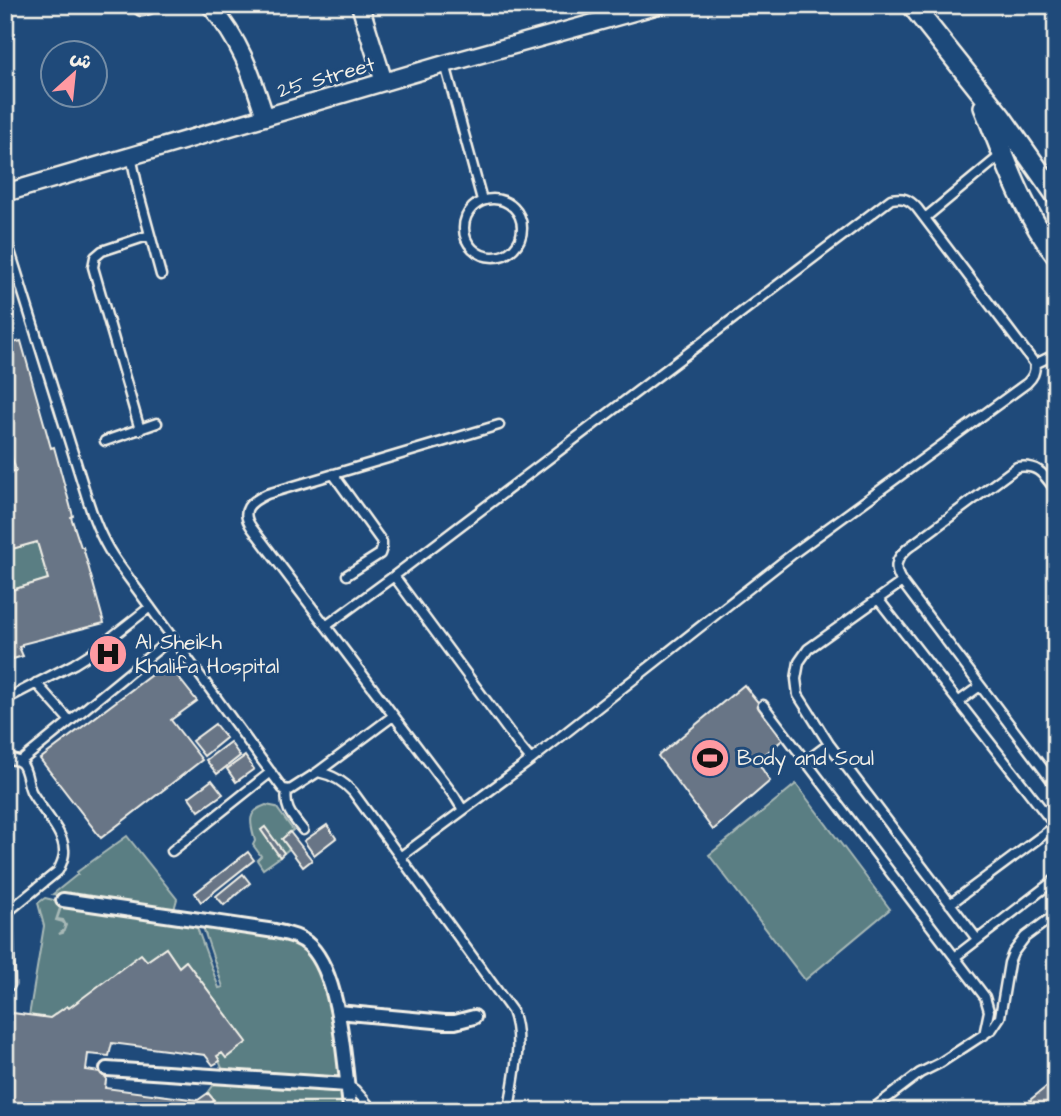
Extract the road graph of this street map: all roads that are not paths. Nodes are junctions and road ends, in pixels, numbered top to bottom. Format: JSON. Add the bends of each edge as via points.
{"nodes":[{"id":1,"x":210,"y":5,"type":"edge"},
{"id":2,"x":360,"y":5,"type":"edge"},
{"id":3,"x":659,"y":5,"type":"edge"},
{"id":4,"x":912,"y":5,"type":"edge"},
{"id":5,"x":445,"y":64,"type":"junction"},
{"id":6,"x":384,"y":82,"type":"junction"},
{"id":7,"x":976,"y":87,"type":"junction"},
{"id":8,"x":265,"y":117,"type":"junction"},
{"id":9,"x":1003,"y":153,"type":"junction"},
{"id":10,"x":131,"y":156,"type":"junction"},
{"id":11,"x":5,"y":193,"type":"edge"},
{"id":12,"x":1056,"y":195,"type":"edge"},
{"id":13,"x":482,"y":200,"type":"junction"},
{"id":14,"x":925,"y":218,"type":"junction"},
{"id":15,"x":5,"y":235,"type":"edge"},
{"id":16,"x":150,"y":235,"type":"junction"},
{"id":17,"x":1056,"y":255,"type":"edge"},
{"id":18,"x":16,"y":269,"type":"junction"},
{"id":19,"x":5,"y":272,"type":"edge"},
{"id":20,"x":161,"y":275,"type":"dead end"},
{"id":21,"x":1056,"y":354,"type":"edge"},
{"id":22,"x":1035,"y":364,"type":"junction"},
{"id":23,"x":158,"y":423,"type":"dead end"},
{"id":24,"x":499,"y":425,"type":"dead end"},
{"id":25,"x":140,"y":429,"type":"junction"},
{"id":26,"x":105,"y":441,"type":"dead end"},
{"id":27,"x":333,"y":474,"type":"junction"},
{"id":28,"x":1056,"y":491,"type":"edge"},
{"id":29,"x":347,"y":575,"type":"dead end"},
{"id":30,"x":394,"y":576,"type":"junction"},
{"id":31,"x":902,"y":582,"type":"junction"},
{"id":32,"x":878,"y":599,"type":"junction"},
{"id":33,"x":150,"y":607,"type":"junction"},
{"id":34,"x":326,"y":626,"type":"junction"},
{"id":35,"x":173,"y":637,"type":"junction"},
{"id":36,"x":36,"y":683,"type":"junction"},
{"id":37,"x":980,"y":686,"type":"junction"},
{"id":38,"x":8,"y":698,"type":"dead end"},
{"id":39,"x":958,"y":702,"type":"junction"},
{"id":40,"x":764,"y":705,"type":"dead end"},
{"id":41,"x":393,"y":716,"type":"junction"},
{"id":42,"x":69,"y":721,"type":"junction"},
{"id":43,"x":829,"y":744,"type":"junction"},
{"id":44,"x":531,"y":760,"type":"junction"},
{"id":45,"x":10,"y":761,"type":"edge"},
{"id":46,"x":805,"y":762,"type":"junction"},
{"id":47,"x":271,"y":772,"type":"junction"},
{"id":48,"x":318,"y":772,"type":"junction"},
{"id":49,"x":1056,"y":786,"type":"edge"},
{"id":50,"x":287,"y":790,"type":"junction"},
{"id":51,"x":463,"y":810,"type":"junction"},
{"id":52,"x":1055,"y":827,"type":"edge"},
{"id":53,"x":303,"y":830,"type":"dead end"},
{"id":54,"x":172,"y":850,"type":"dead end"},
{"id":55,"x":400,"y":857,"type":"junction"},
{"id":56,"x":1054,"y":884,"type":"edge"},
{"id":57,"x":63,"y":900,"type":"dead end"},
{"id":58,"x":950,"y":904,"type":"junction"},
{"id":59,"x":7,"y":913,"type":"edge"},
{"id":60,"x":1056,"y":914,"type":"edge"},
{"id":61,"x":977,"y":939,"type":"junction"},
{"id":62,"x":955,"y":957,"type":"junction"},
{"id":63,"x":10,"y":985,"type":"dead end"},
{"id":64,"x":338,"y":1012,"type":"junction"},
{"id":65,"x":474,"y":1017,"type":"dead end"},
{"id":66,"x":984,"y":1035,"type":"junction"},
{"id":67,"x":107,"y":1069,"type":"dead end"},
{"id":68,"x":347,"y":1085,"type":"junction"},
{"id":69,"x":349,"y":1111,"type":"edge"},
{"id":70,"x":374,"y":1111,"type":"edge"},
{"id":71,"x":509,"y":1111,"type":"edge"},
{"id":72,"x":870,"y":1111,"type":"edge"}],
"edges":[{"from":1,"to":8,"type":"street","via":[[247,61]]},
{"from":2,"to":6,"type":"street"},
{"from":3,"to":5,"type":"street","name":"25 Street"},
{"from":4,"to":7,"type":"street"},
{"from":5,"to":6,"type":"street","name":"25 Street"},
{"from":5,"to":13,"type":"lane"},
{"from":6,"to":8,"type":"street","name":"25 Street"},
{"from":7,"to":9,"type":"street"},
{"from":7,"to":12,"type":"street"},
{"from":8,"to":10,"type":"street","name":"25 Street"},
{"from":9,"to":14,"type":"lane"},
{"from":9,"to":17,"type":"street","via":[[1033,220]]},
{"from":10,"to":11,"type":"street","name":"25 Street"},
{"from":10,"to":16,"type":"lane"},
{"from":13,"to":13,"type":"lane","via":[[468,212],[465,237],[475,251],[500,256],[520,240],[520,214],[499,199]]},
{"from":14,"to":22,"type":"lane"},
{"from":14,"to":30,"type":"lane","via":[[901,198],[883,205]]},
{"from":15,"to":18,"type":"lane"},
{"from":16,"to":20,"type":"lane"},
{"from":16,"to":25,"type":"lane","via":[[102,251],[93,267]]},
{"from":18,"to":19,"type":"lane"},
{"from":18,"to":33,"type":"lane","via":[[96,525]]},
{"from":21,"to":22,"type":"lane"},
{"from":22,"to":44,"type":"lane","via":[[1027,383],[794,553]]},
{"from":23,"to":25,"type":"lane"},
{"from":24,"to":27,"type":"lane"},
{"from":25,"to":26,"type":"lane"},
{"from":27,"to":29,"type":"lane","via":[[383,548]]},
{"from":27,"to":34,"type":"lane","via":[[267,494],[248,505],[246,513],[247,522]]},
{"from":28,"to":31,"type":"lane","via":[[1039,470],[1017,467],[900,555],[896,564]]},
{"from":30,"to":34,"type":"lane"},
{"from":30,"to":44,"type":"lane"},
{"from":31,"to":32,"type":"lane"},
{"from":31,"to":37,"type":"lane"},
{"from":32,"to":39,"type":"lane"},
{"from":32,"to":43,"type":"lane","via":[[818,640],[799,662],[799,695]]},
{"from":33,"to":35,"type":"lane"},
{"from":33,"to":36,"type":"lane","via":[[90,654]]},
{"from":34,"to":41,"type":"lane"},
{"from":35,"to":42,"type":"lane"},
{"from":35,"to":47,"type":"lane"},
{"from":36,"to":38,"type":"lane"},
{"from":36,"to":42,"type":"lane"},
{"from":37,"to":39,"type":"lane"},
{"from":37,"to":49,"type":"lane"},
{"from":39,"to":52,"type":"lane"},
{"from":40,"to":46,"type":"lane"},
{"from":41,"to":48,"type":"lane"},
{"from":41,"to":51,"type":"lane"},
{"from":42,"to":45,"type":"lane"},
{"from":43,"to":46,"type":"lane"},
{"from":43,"to":58,"type":"lane"},
{"from":44,"to":51,"type":"lane"},
{"from":45,"to":59,"type":"lane","via":[[24,768],[30,789],[65,851],[58,871]]},
{"from":46,"to":62,"type":"lane"},
{"from":47,"to":50,"type":"lane"},
{"from":47,"to":54,"type":"lane"},
{"from":48,"to":50,"type":"lane"},
{"from":48,"to":55,"type":"lane","via":[[346,785]]},
{"from":50,"to":53,"type":"lane","via":[[287,808]]},
{"from":51,"to":55,"type":"lane"},
{"from":52,"to":58,"type":"lane"},
{"from":55,"to":71,"type":"lane","via":[[512,1011],[519,1039]]},
{"from":56,"to":61,"type":"lane"},
{"from":57,"to":64,"type":"street","via":[[292,935],[308,943],[319,957]]},
{"from":58,"to":61,"type":"lane"},
{"from":59,"to":63,"type":"lane"},
{"from":60,"to":66,"type":"lane","via":[[1025,937],[1013,953],[1000,1017]]},
{"from":61,"to":62,"type":"lane"},
{"from":62,"to":66,"type":"lane","via":[[988,1003]]},
{"from":64,"to":65,"type":"street","via":[[445,1022]]},
{"from":64,"to":68,"type":"street"},
{"from":66,"to":72,"type":"lane","via":[[920,1073]]},
{"from":67,"to":68,"type":"street"},
{"from":68,"to":69,"type":"street"},
{"from":68,"to":70,"type":"lane"}]}
